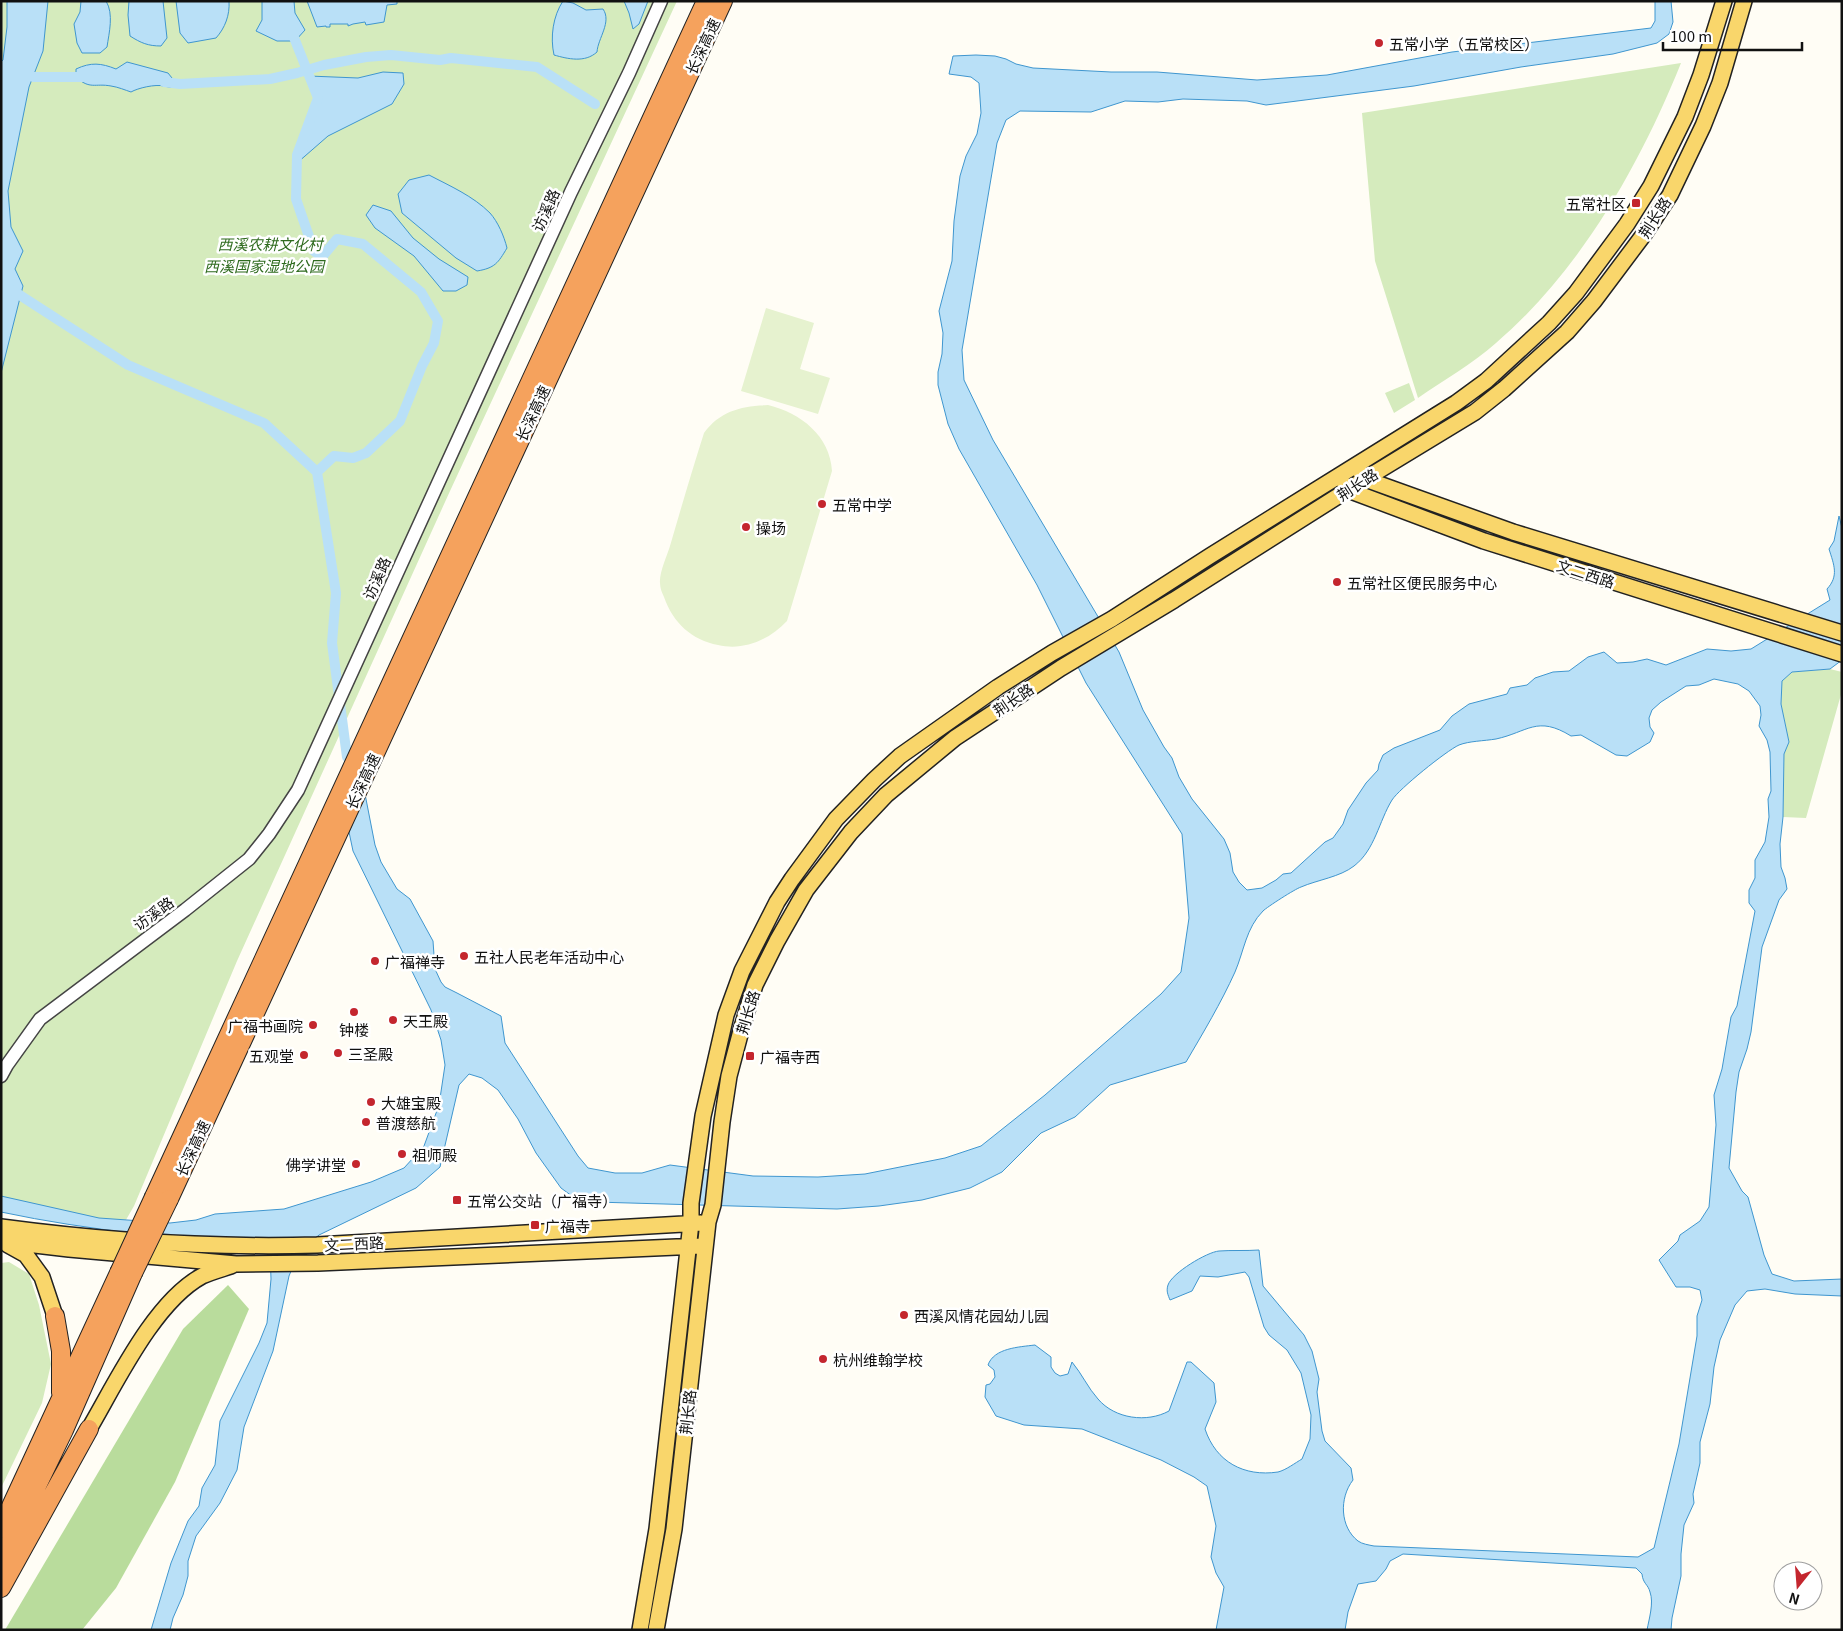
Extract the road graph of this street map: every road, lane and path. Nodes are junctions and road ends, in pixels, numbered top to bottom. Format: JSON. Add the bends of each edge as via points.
{"nodes":[{"id":1,"x":661,"y":1,"type":"edge"},
{"id":2,"x":706,"y":1,"type":"edge"},
{"id":3,"x":723,"y":1,"type":"edge"},
{"id":4,"x":1724,"y":1,"type":"edge"},
{"id":5,"x":1744,"y":1,"type":"edge"},
{"id":6,"x":1355,"y":466,"type":"junction"},
{"id":7,"x":1339,"y":476,"type":"junction"},
{"id":8,"x":1365,"y":479,"type":"junction"},
{"id":9,"x":1348,"y":490,"type":"junction"},
{"id":10,"x":1115,"y":625,"type":"junction"},
{"id":11,"x":1842,"y":633,"type":"edge"},
{"id":12,"x":1842,"y":654,"type":"edge"},
{"id":13,"x":1,"y":1076,"type":"edge"},
{"id":14,"x":161,"y":1198,"type":"junction"},
{"id":15,"x":708,"y":1222,"type":"junction"},
{"id":16,"x":691,"y":1223,"type":"junction"},
{"id":17,"x":2,"y":1237,"type":"edge"},
{"id":18,"x":689,"y":1246,"type":"junction"},
{"id":19,"x":705,"y":1246,"type":"junction"},
{"id":20,"x":236,"y":1264,"type":"junction"},
{"id":21,"x":126,"y":1273,"type":"junction"},
{"id":22,"x":55,"y":1316,"type":"joint"},
{"id":23,"x":61,"y":1399,"type":"junction"},
{"id":24,"x":89,"y":1429,"type":"joint"},
{"id":25,"x":1,"y":1528,"type":"edge"},
{"id":26,"x":1,"y":1560,"type":"edge"},
{"id":27,"x":1,"y":1588,"type":"edge"},
{"id":28,"x":640,"y":1630,"type":"edge"},
{"id":29,"x":656,"y":1630,"type":"edge"}],
"edges":[{"from":1,"to":13,"type":"street","name":"访溪路","via":[[570,192],[298,790],[249,860],[40,1019]]},
{"from":2,"to":14,"type":"highway","name":"长深高速"},
{"from":3,"to":14,"type":"highway","name":"长深高速"},
{"from":4,"to":6,"type":"main road","name":"荆长路","via":[[1685,117],[1651,186],[1576,292],[1549,323],[1486,381]]},
{"from":5,"to":8,"type":"main road","name":"荆长路","via":[[1720,84],[1673,188],[1645,233],[1594,301],[1567,332],[1504,389],[1474,412]]},
{"from":6,"to":7,"type":"main road","name":"荆长路"},
{"from":6,"to":8,"type":"main road"},
{"from":7,"to":9,"type":"main road"},
{"from":7,"to":10,"type":"main road","name":"荆长路"},
{"from":8,"to":9,"type":"main road","name":"荆长路"},
{"from":8,"to":11,"type":"main road","name":"文二西路","via":[[1513,532]]},
{"from":9,"to":10,"type":"main road","name":"荆长路","via":[[1174,600]]},
{"from":9,"to":12,"type":"main road","name":"文二西路","via":[[1484,541]]},
{"from":10,"to":15,"type":"main road","name":"荆长路","via":[[1061,668],[955,738],[886,795],[851,832],[806,890],[755,985],[742,1027],[729,1076],[713,1205]]},
{"from":10,"to":16,"type":"main road","name":"荆长路","via":[[1052,653],[900,756],[836,819],[792,878],[742,971],[726,1015],[702,1116]]},
{"from":14,"to":21,"type":"highway","name":"长深高速","bridge":true},
{"from":15,"to":16,"type":"main road","name":"文二西路"},
{"from":15,"to":19,"type":"main road","name":"荆长路"},
{"from":16,"to":17,"type":"main road","name":"文二西路","via":[[265,1247],[73,1237]]},
{"from":16,"to":18,"type":"main road","name":"荆长路"},
{"from":17,"to":20,"type":"main road","via":[[68,1249]]},
{"from":17,"to":22,"type":"main road","via":[[26,1255],[42,1277]]},
{"from":18,"to":19,"type":"main road","name":"文二西路"},
{"from":18,"to":20,"type":"main road","name":"文二西路"},
{"from":18,"to":28,"type":"main road","name":"荆长路","via":[[657,1529]]},
{"from":19,"to":29,"type":"main road","name":"荆长路","via":[[674,1529]]},
{"from":20,"to":24,"type":"main road","via":[[202,1276],[176,1295],[139,1342]]},
{"from":21,"to":23,"type":"highway","name":"长深高速"},
{"from":21,"to":26,"type":"highway","name":"长深高速","via":[[64,1430]]},
{"from":22,"to":23,"type":"highway","via":[[61,1351]]},
{"from":23,"to":25,"type":"highway","name":"长深高速"},
{"from":24,"to":27,"type":"highway"}]}
